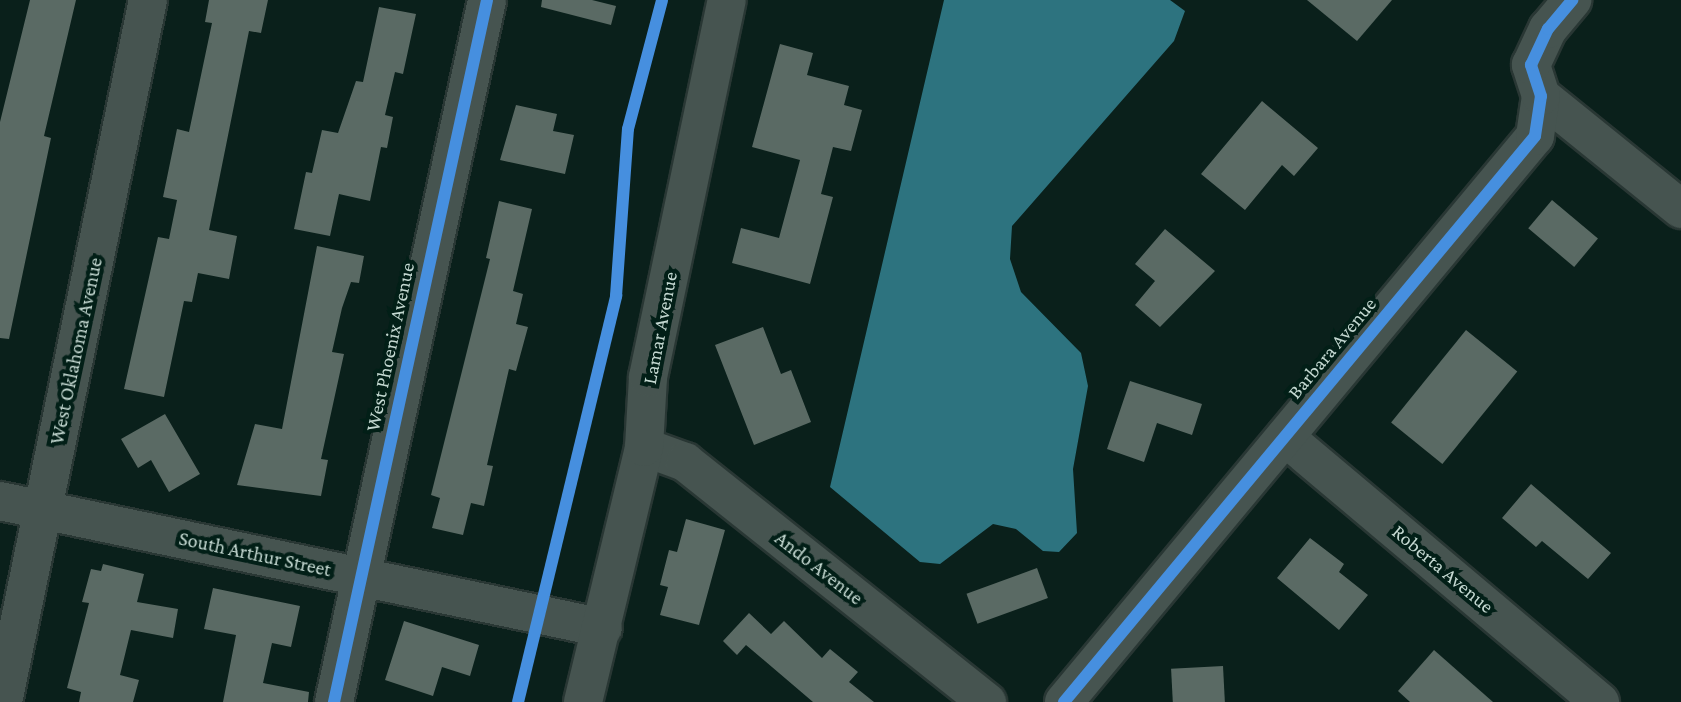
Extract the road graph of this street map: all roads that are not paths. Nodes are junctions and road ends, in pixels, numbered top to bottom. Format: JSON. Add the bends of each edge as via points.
{"nodes":[{"id":1,"x":148,"y":0,"type":"edge"},
{"id":2,"x":487,"y":0,"type":"edge"},
{"id":3,"x":727,"y":0,"type":"edge"},
{"id":4,"x":1572,"y":0,"type":"edge"},
{"id":5,"x":1541,"y":96,"type":"junction"},
{"id":6,"x":1681,"y":209,"type":"edge"},
{"id":7,"x":1285,"y":437,"type":"junction"},
{"id":8,"x":644,"y":447,"type":"junction"},
{"id":9,"x":0,"y":501,"type":"edge"},
{"id":10,"x":43,"y":510,"type":"junction"},
{"id":11,"x":360,"y":576,"type":"junction"},
{"id":12,"x":603,"y":628,"type":"junction"},
{"id":13,"x":3,"y":702,"type":"edge"},
{"id":14,"x":334,"y":702,"type":"edge"},
{"id":15,"x":583,"y":702,"type":"edge"},
{"id":16,"x":987,"y":702,"type":"edge"},
{"id":17,"x":1064,"y":702,"type":"edge"},
{"id":18,"x":1600,"y":702,"type":"edge"}],
"edges":[{"from":1,"to":10,"type":"street","name":"West Oklahoma Avenue"},
{"from":2,"to":11,"type":"street","name":"West Phoenix Avenue"},
{"from":3,"to":8,"type":"street","name":"Lamar Avenue","via":[[648,377]]},
{"from":4,"to":5,"type":"street","name":"Barbara Avenue","via":[[1548,29],[1531,65]]},
{"from":5,"to":6,"type":"street"},
{"from":5,"to":7,"type":"street","name":"Barbara Avenue","via":[[1535,136]]},
{"from":7,"to":17,"type":"street","name":"Barbara Avenue"},
{"from":7,"to":18,"type":"street","name":"Roberta Avenue"},
{"from":8,"to":12,"type":"street","name":"Lamar Avenue"},
{"from":8,"to":16,"type":"street","name":"Ando Avenue","via":[[685,462]]},
{"from":9,"to":10,"type":"street","name":"South Arthur Street"},
{"from":10,"to":11,"type":"street","name":"South Arthur Street"},
{"from":10,"to":13,"type":"street","name":"West Oklahoma Avenue"},
{"from":11,"to":12,"type":"street","name":"South Arthur Street"},
{"from":11,"to":14,"type":"street","name":"West Phoenix Avenue"},
{"from":12,"to":15,"type":"street","name":"Lamar Avenue"}]}
